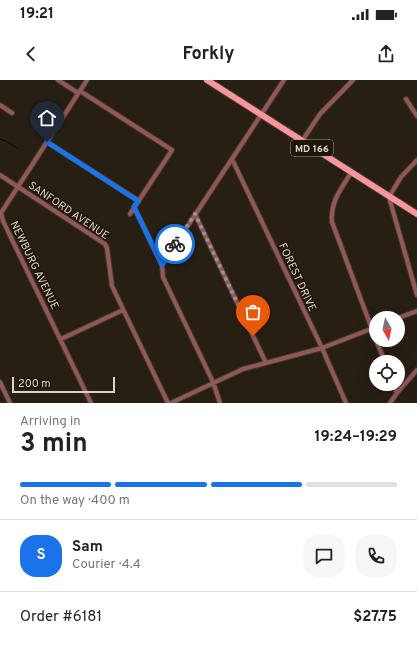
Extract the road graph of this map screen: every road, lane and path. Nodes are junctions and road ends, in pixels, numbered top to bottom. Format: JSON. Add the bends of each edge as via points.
{"nodes":[{"id":1,"x":58,"y":80,"type":"edge"},
{"id":2,"x":87,"y":80,"type":"edge"},
{"id":3,"x":207,"y":80,"type":"edge"},
{"id":4,"x":284,"y":80,"type":"edge"},
{"id":5,"x":353,"y":80,"type":"edge"},
{"id":6,"x":79,"y":92,"type":"junction"},
{"id":7,"x":406,"y":99,"type":"dead end"},
{"id":8,"x":0,"y":105,"type":"edge"},
{"id":9,"x":12,"y":113,"type":"dead end"},
{"id":10,"x":261,"y":115,"type":"junction"},
{"id":11,"x":417,"y":116,"type":"edge"},
{"id":12,"x":301,"y":141,"type":"junction"},
{"id":13,"x":47,"y":142,"type":"junction"},
{"id":14,"x":232,"y":159,"type":"junction"},
{"id":15,"x":417,"y":160,"type":"edge"},
{"id":16,"x":351,"y":173,"type":"junction"},
{"id":17,"x":0,"y":175,"type":"edge"},
{"id":18,"x":18,"y":186,"type":"junction"},
{"id":19,"x":389,"y":197,"type":"junction"},
{"id":20,"x":138,"y":201,"type":"junction"},
{"id":21,"x":134,"y":207,"type":"junction"},
{"id":22,"x":130,"y":214,"type":"dead end"},
{"id":23,"x":195,"y":214,"type":"junction"},
{"id":24,"x":417,"y":214,"type":"edge"},
{"id":25,"x":1,"y":221,"type":"edge"},
{"id":26,"x":162,"y":265,"type":"junction"},
{"id":27,"x":417,"y":295,"type":"edge"},
{"id":28,"x":123,"y":310,"type":"junction"},
{"id":29,"x":417,"y":311,"type":"edge"},
{"id":30,"x":369,"y":315,"type":"edge"},
{"id":31,"x":405,"y":315,"type":"edge"},
{"id":32,"x":369,"y":329,"type":"edge"},
{"id":33,"x":60,"y":339,"type":"junction"},
{"id":34,"x":322,"y":348,"type":"junction"},
{"id":35,"x":266,"y":363,"type":"junction"},
{"id":36,"x":417,"y":370,"type":"edge"},
{"id":37,"x":0,"y":382,"type":"edge"},
{"id":38,"x":213,"y":382,"type":"junction"},
{"id":39,"x":397,"y":393,"type":"joint"},
{"id":40,"x":10,"y":403,"type":"edge"},
{"id":41,"x":91,"y":403,"type":"edge"},
{"id":42,"x":168,"y":403,"type":"edge"},
{"id":43,"x":171,"y":403,"type":"edge"},
{"id":44,"x":220,"y":403,"type":"edge"},
{"id":45,"x":346,"y":403,"type":"edge"},
{"id":46,"x":390,"y":403,"type":"edge"}],
"edges":[{"from":1,"to":6,"type":"street"},
{"from":2,"to":6,"type":"street","name":"NEWBURG AVENUE"},
{"from":3,"to":10,"type":"main road","number":"MD 166"},
{"from":4,"to":10,"type":"street"},
{"from":5,"to":12,"type":"street","via":[[320,114]]},
{"from":6,"to":13,"type":"street","name":"NEWBURG AVENUE"},
{"from":6,"to":20,"type":"street","via":[[172,150]]},
{"from":7,"to":11,"type":"street"},
{"from":8,"to":9,"type":"street"},
{"from":10,"to":12,"type":"main road","number":"MD 166"},
{"from":10,"to":14,"type":"street"},
{"from":12,"to":16,"type":"main road","number":"MD 166"},
{"from":13,"to":18,"type":"street","name":"NEWBURG AVENUE"},
{"from":13,"to":20,"type":"street"},
{"from":14,"to":23,"type":"street"},
{"from":14,"to":34,"type":"street","name":"FOREST DRIVE"},
{"from":15,"to":19,"type":"street","via":[[401,177]]},
{"from":16,"to":19,"type":"main road","number":"MD 166"},
{"from":16,"to":30,"type":"street","via":[[333,203],[332,216],[334,228]]},
{"from":17,"to":18,"type":"street","name":"SANFORD AVENUE"},
{"from":18,"to":25,"type":"street","name":"NEWBURG AVENUE","via":[[1,213]]},
{"from":18,"to":28,"type":"street","name":"SANFORD AVENUE","via":[[105,244],[112,286]]},
{"from":19,"to":24,"type":"main road","number":"MD 166"},
{"from":19,"to":27,"type":"street"},
{"from":20,"to":21,"type":"street"},
{"from":21,"to":22,"type":"street"},
{"from":21,"to":26,"type":"street"},
{"from":23,"to":26,"type":"street"},
{"from":23,"to":35,"type":"street"},
{"from":25,"to":33,"type":"street","name":"NEWBURG AVENUE"},
{"from":26,"to":38,"type":"street","via":[[163,277]]},
{"from":28,"to":33,"type":"street"},
{"from":28,"to":42,"type":"street","name":"SANFORD AVENUE"},
{"from":29,"to":31,"type":"street"},
{"from":32,"to":34,"type":"street"},
{"from":33,"to":41,"type":"street","name":"NEWBURG AVENUE"},
{"from":34,"to":35,"type":"street"},
{"from":34,"to":45,"type":"street","name":"FOREST DRIVE"},
{"from":35,"to":38,"type":"street","via":[[243,369]]},
{"from":36,"to":39,"type":"street"},
{"from":37,"to":40,"type":"street"},
{"from":38,"to":43,"type":"street"},
{"from":38,"to":44,"type":"street"},
{"from":39,"to":46,"type":"street"}]}
